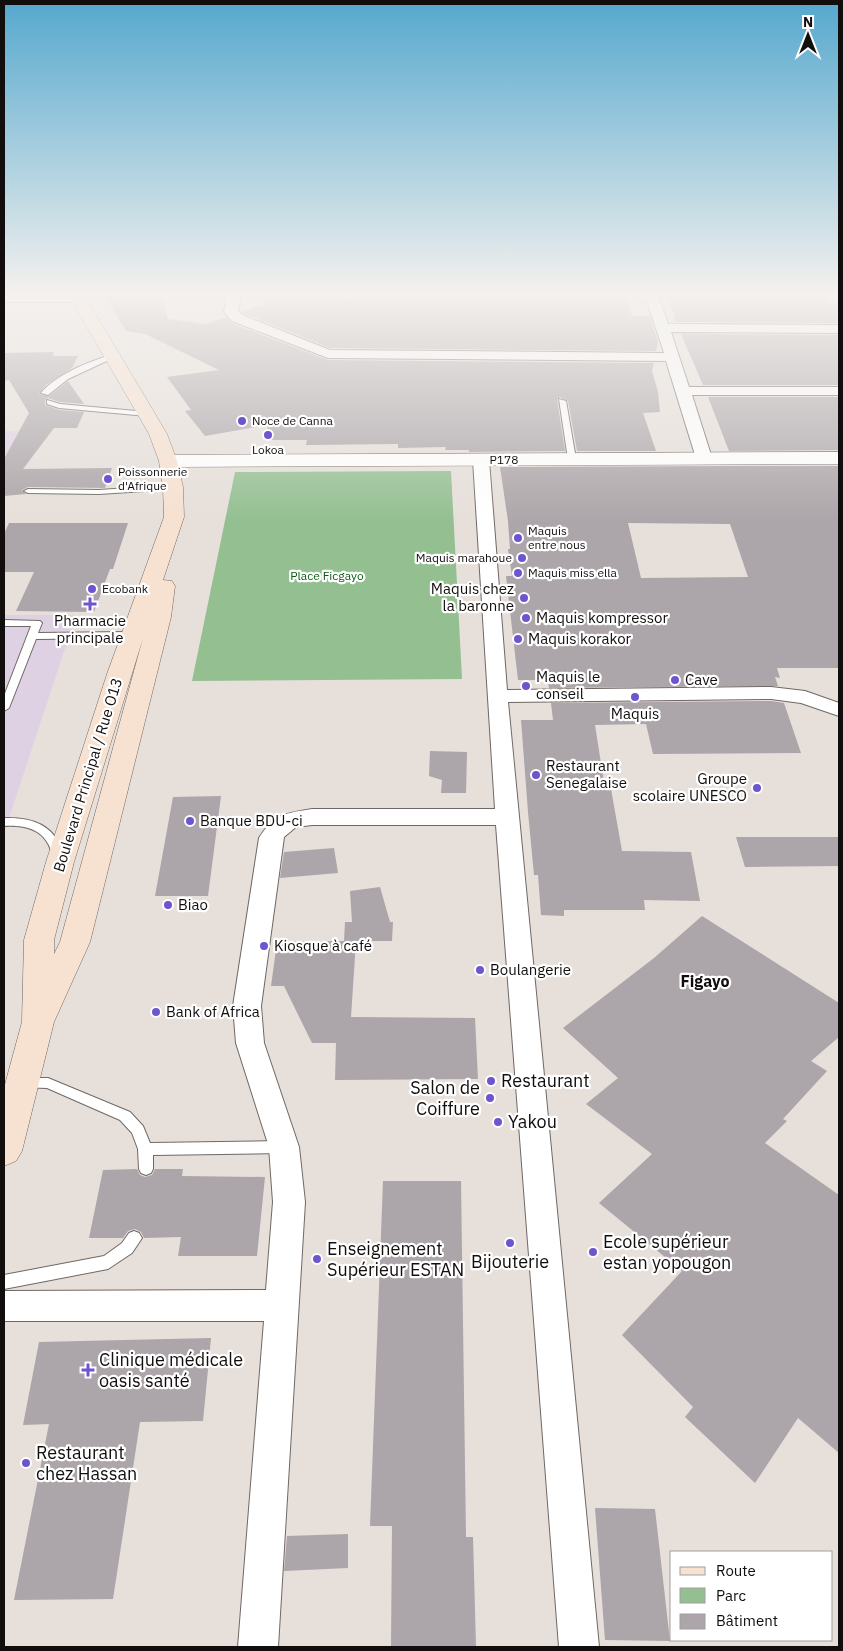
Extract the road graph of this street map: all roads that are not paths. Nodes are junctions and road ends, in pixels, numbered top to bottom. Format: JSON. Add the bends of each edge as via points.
{"nodes":[{"id":1,"x":86,"y":369,"type":"edge"},
{"id":2,"x":119,"y":369,"type":"edge"},
{"id":3,"x":674,"y":369,"type":"edge"},
{"id":4,"x":682,"y":391,"type":"junction"},
{"id":5,"x":839,"y":391,"type":"edge"},
{"id":6,"x":44,"y":393,"type":"dead end"},
{"id":7,"x":562,"y":401,"type":"dead end"},
{"id":8,"x":50,"y":402,"type":"dead end"},
{"id":9,"x":147,"y":414,"type":"junction"},
{"id":10,"x":704,"y":458,"type":"junction"},
{"id":11,"x":839,"y":458,"type":"edge"},
{"id":12,"x":572,"y":459,"type":"junction"},
{"id":13,"x":168,"y":460,"type":"junction"},
{"id":14,"x":480,"y":460,"type":"junction"},
{"id":15,"x":173,"y":487,"type":"junction"},
{"id":16,"x":28,"y":491,"type":"dead end"},
{"id":17,"x":169,"y":535,"type":"junction"},
{"id":18,"x":4,"y":623,"type":"edge"},
{"id":19,"x":32,"y":636,"type":"junction"},
{"id":20,"x":132,"y":636,"type":"junction"},
{"id":21,"x":497,"y":696,"type":"junction"},
{"id":22,"x":4,"y":708,"type":"edge"},
{"id":23,"x":839,"y":710,"type":"edge"},
{"id":24,"x":508,"y":817,"type":"junction"},
{"id":25,"x":4,"y":822,"type":"edge"},
{"id":26,"x":60,"y":862,"type":"junction"},
{"id":27,"x":38,"y":1022,"type":"junction"},
{"id":28,"x":22,"y":1083,"type":"junction"},
{"id":29,"x":8,"y":1117,"type":"edge"},
{"id":30,"x":284,"y":1147,"type":"junction"},
{"id":31,"x":145,"y":1149,"type":"junction"},
{"id":32,"x":4,"y":1151,"type":"edge"},
{"id":33,"x":146,"y":1169,"type":"dead end"},
{"id":34,"x":134,"y":1238,"type":"dead end"},
{"id":35,"x":4,"y":1282,"type":"edge"},
{"id":36,"x":282,"y":1305,"type":"junction"},
{"id":37,"x":4,"y":1306,"type":"edge"},
{"id":38,"x":258,"y":1647,"type":"edge"},
{"id":39,"x":579,"y":1647,"type":"edge"}],
"edges":[{"from":1,"to":6,"type":"lane"},
{"from":2,"to":9,"type":"main road","name":"Boulevard Principal / Rue O13"},
{"from":3,"to":4,"type":"street"},
{"from":4,"to":5,"type":"street"},
{"from":4,"to":10,"type":"street"},
{"from":7,"to":12,"type":"lane"},
{"from":8,"to":9,"type":"lane","via":[[59,406]]},
{"from":9,"to":13,"type":"main road","name":"Boulevard Principal / Rue O13"},
{"from":10,"to":11,"type":"street","name":"P178"},
{"from":10,"to":12,"type":"street","name":"P178"},
{"from":12,"to":14,"type":"street","name":"P178"},
{"from":13,"to":14,"type":"street","name":"P178"},
{"from":13,"to":15,"type":"main road","name":"Boulevard Principal / Rue O13"},
{"from":14,"to":21,"type":"street"},
{"from":15,"to":16,"type":"lane","via":[[99,492]]},
{"from":15,"to":17,"type":"main road","name":"Boulevard Principal / Rue O13","via":[[174,518]]},
{"from":17,"to":20,"type":"main road","name":"Boulevard Principal / Rue O13"},
{"from":17,"to":27,"type":"main road","name":"Boulevard Principal / Rue O13","via":[[160,617],[75,942]]},
{"from":18,"to":19,"type":"lane","via":[[37,623]]},
{"from":19,"to":20,"type":"lane"},
{"from":19,"to":22,"type":"lane"},
{"from":20,"to":26,"type":"main road","name":"Boulevard Principal / Rue O13"},
{"from":21,"to":23,"type":"street","via":[[771,692],[804,697]]},
{"from":21,"to":24,"type":"street"},
{"from":24,"to":30,"type":"street","via":[[312,817],[292,820],[277,827],[271,838],[247,1006],[250,1043]]},
{"from":24,"to":39,"type":"street"},
{"from":25,"to":26,"type":"lane","via":[[35,825],[48,833],[56,844]]},
{"from":26,"to":27,"type":"main road","name":"Boulevard Principal / Rue O13","via":[[39,940]]},
{"from":27,"to":28,"type":"main road","name":"Boulevard Principal / Rue O13"},
{"from":28,"to":29,"type":"main road","name":"Boulevard Principal / Rue O13"},
{"from":28,"to":31,"type":"lane","via":[[48,1083],[125,1116],[138,1130]]},
{"from":29,"to":32,"type":"main road","name":"Boulevard Principal / Rue O13"},
{"from":30,"to":31,"type":"lane"},
{"from":30,"to":36,"type":"street","via":[[288,1202]]},
{"from":31,"to":33,"type":"lane"},
{"from":34,"to":35,"type":"lane","via":[[127,1248],[108,1262]]},
{"from":36,"to":37,"type":"street"},
{"from":36,"to":38,"type":"street"}]}
